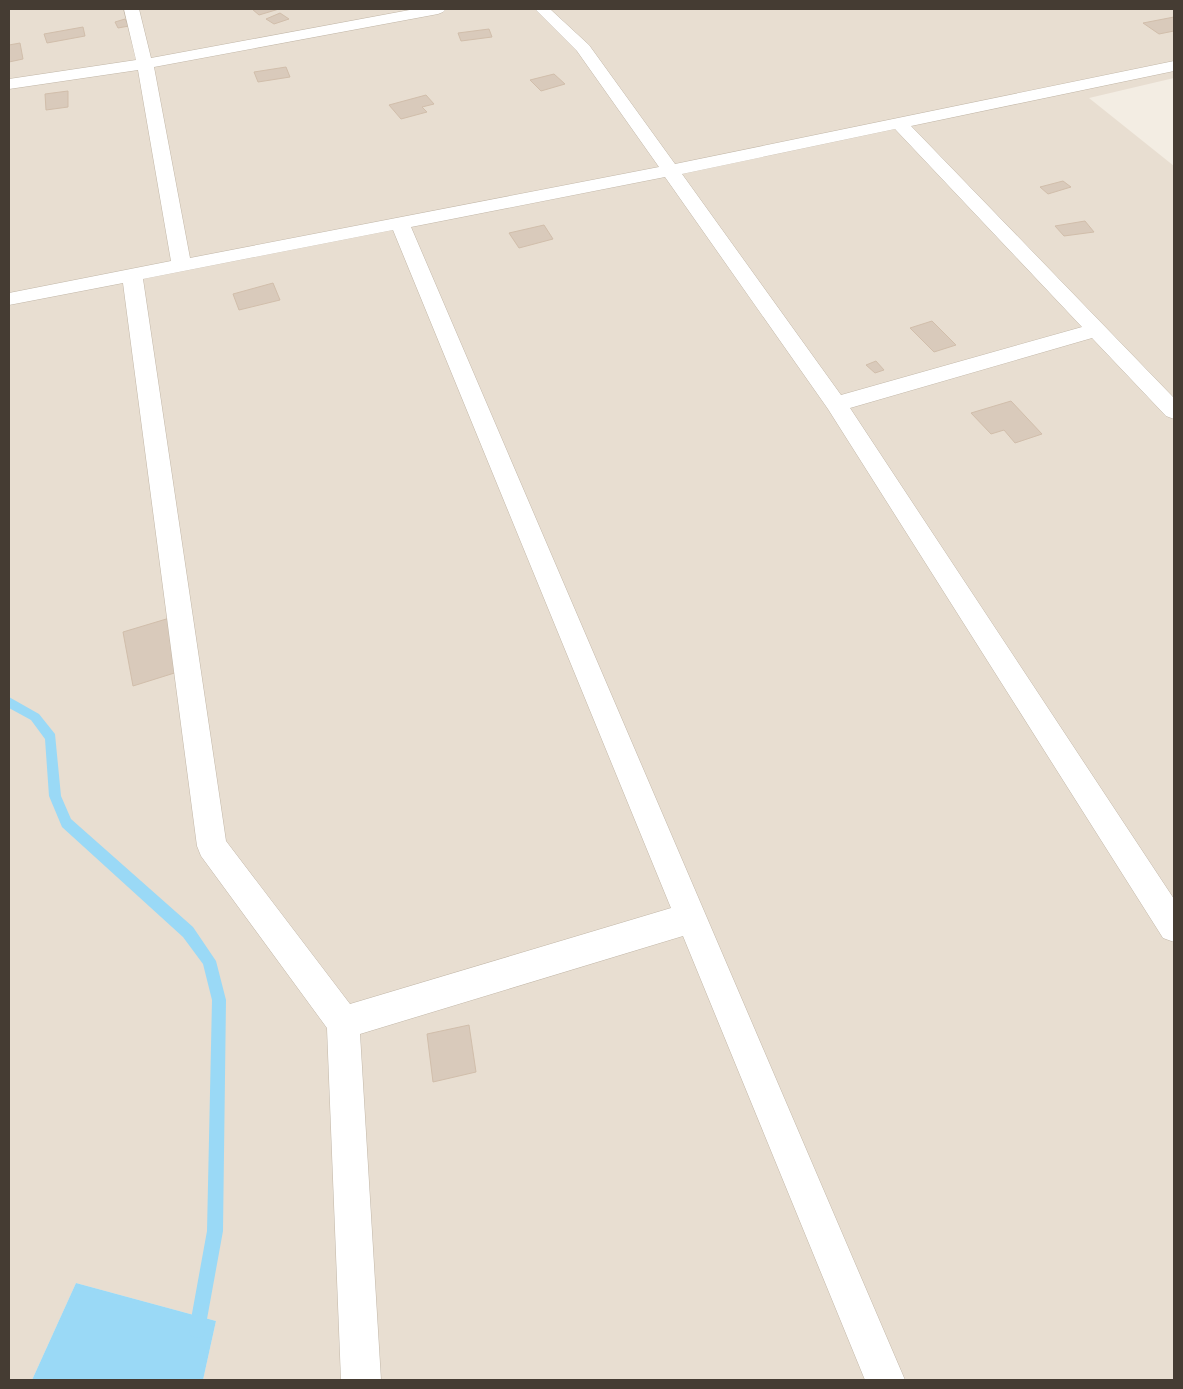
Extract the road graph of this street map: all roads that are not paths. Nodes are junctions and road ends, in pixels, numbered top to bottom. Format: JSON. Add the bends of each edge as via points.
{"nodes":[{"id":1,"x":131,"y":9,"type":"edge"},
{"id":2,"x":438,"y":9,"type":"edge"},
{"id":3,"x":542,"y":9,"type":"edge"},
{"id":4,"x":145,"y":64,"type":"junction"},
{"id":5,"x":1174,"y":66,"type":"edge"},
{"id":6,"x":9,"y":84,"type":"edge"},
{"id":7,"x":899,"y":124,"type":"junction"},
{"id":8,"x":668,"y":171,"type":"junction"},
{"id":9,"x":400,"y":224,"type":"junction"},
{"id":10,"x":182,"y":266,"type":"junction"},
{"id":11,"x":132,"y":275,"type":"junction"},
{"id":12,"x":9,"y":299,"type":"edge"},
{"id":13,"x":1096,"y":330,"type":"junction"},
{"id":14,"x":836,"y":404,"type":"junction"},
{"id":15,"x":1174,"y":411,"type":"edge"},
{"id":16,"x":691,"y":918,"type":"junction"},
{"id":17,"x":1174,"y":927,"type":"edge"},
{"id":18,"x":344,"y":1023,"type":"junction"},
{"id":19,"x":361,"y":1380,"type":"edge"},
{"id":20,"x":885,"y":1380,"type":"edge"}],
"edges":[{"from":1,"to":4,"type":"street"},
{"from":2,"to":4,"type":"street"},
{"from":3,"to":8,"type":"street","via":[[583,48]]},
{"from":4,"to":6,"type":"street"},
{"from":4,"to":10,"type":"street"},
{"from":5,"to":7,"type":"street"},
{"from":7,"to":8,"type":"street"},
{"from":7,"to":13,"type":"street"},
{"from":8,"to":9,"type":"street"},
{"from":8,"to":14,"type":"street"},
{"from":9,"to":10,"type":"street"},
{"from":9,"to":16,"type":"street"},
{"from":10,"to":11,"type":"street"},
{"from":11,"to":12,"type":"street"},
{"from":11,"to":18,"type":"street","via":[[212,846]]},
{"from":13,"to":14,"type":"street"},
{"from":13,"to":15,"type":"street"},
{"from":14,"to":17,"type":"street"},
{"from":16,"to":18,"type":"street"},
{"from":16,"to":20,"type":"street"},
{"from":18,"to":19,"type":"street"}]}
